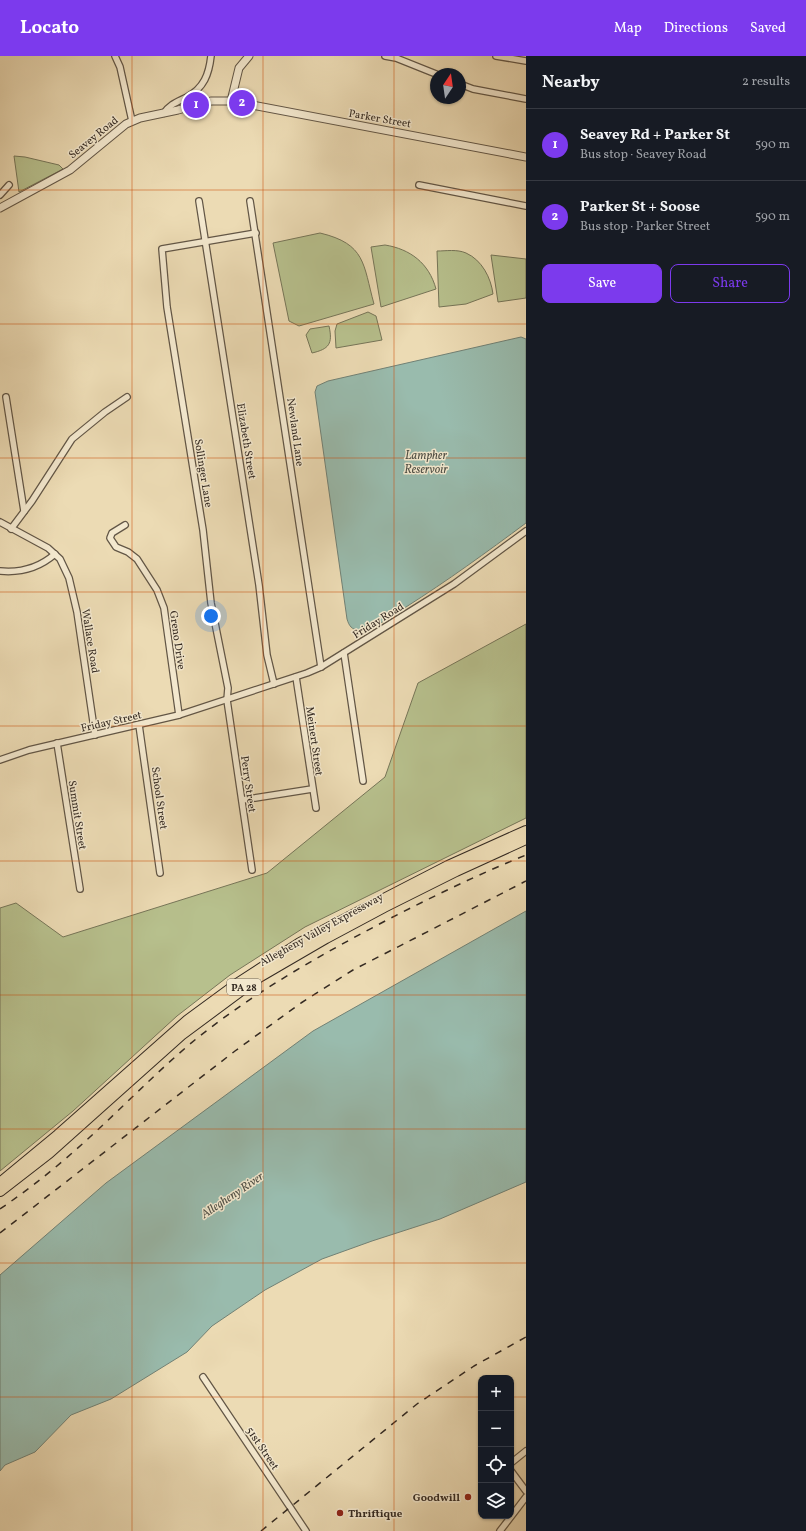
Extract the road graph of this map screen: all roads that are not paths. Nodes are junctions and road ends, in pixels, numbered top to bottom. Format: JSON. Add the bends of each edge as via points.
{"nodes":[{"id":1,"x":115,"y":56,"type":"edge"},
{"id":2,"x":211,"y":56,"type":"edge"},
{"id":3,"x":248,"y":56,"type":"edge"},
{"id":4,"x":385,"y":56,"type":"edge"},
{"id":5,"x":496,"y":56,"type":"edge"},
{"id":6,"x":396,"y":57,"type":"edge"},
{"id":7,"x":526,"y":61,"type":"edge"},
{"id":8,"x":430,"y":71,"type":"edge"},
{"id":9,"x":466,"y":86,"type":"edge"},
{"id":10,"x":526,"y":99,"type":"edge"},
{"id":11,"x":231,"y":101,"type":"junction"},
{"id":12,"x":164,"y":113,"type":"junction"},
{"id":13,"x":132,"y":121,"type":"junction"},
{"id":14,"x":526,"y":157,"type":"edge"},
{"id":15,"x":9,"y":185,"type":"dead end"},
{"id":16,"x":419,"y":185,"type":"dead end"},
{"id":17,"x":0,"y":195,"type":"edge"},
{"id":18,"x":199,"y":201,"type":"dead end"},
{"id":19,"x":250,"y":201,"type":"dead end"},
{"id":20,"x":526,"y":206,"type":"edge"},
{"id":21,"x":0,"y":208,"type":"edge"},
{"id":22,"x":256,"y":233,"type":"junction"},
{"id":23,"x":206,"y":241,"type":"junction"},
{"id":24,"x":6,"y":397,"type":"dead end"},
{"id":25,"x":127,"y":397,"type":"dead end"},
{"id":26,"x":24,"y":511,"type":"junction"},
{"id":27,"x":0,"y":522,"type":"edge"},
{"id":28,"x":124,"y":525,"type":"dead end"},
{"id":29,"x":11,"y":529,"type":"junction"},
{"id":30,"x":526,"y":531,"type":"edge"},
{"id":31,"x":55,"y":554,"type":"junction"},
{"id":32,"x":0,"y":571,"type":"edge"},
{"id":33,"x":344,"y":653,"type":"junction"},
{"id":34,"x":321,"y":667,"type":"junction"},
{"id":35,"x":296,"y":677,"type":"junction"},
{"id":36,"x":274,"y":684,"type":"junction"},
{"id":37,"x":227,"y":700,"type":"junction"},
{"id":38,"x":179,"y":715,"type":"junction"},
{"id":39,"x":139,"y":725,"type":"junction"},
{"id":40,"x":95,"y":735,"type":"junction"},
{"id":41,"x":57,"y":744,"type":"junction"},
{"id":42,"x":0,"y":760,"type":"edge"},
{"id":43,"x":363,"y":781,"type":"dead end"},
{"id":44,"x":312,"y":789,"type":"junction"},
{"id":45,"x":242,"y":800,"type":"junction"},
{"id":46,"x":316,"y":808,"type":"dead end"},
{"id":47,"x":526,"y":831,"type":"edge"},
{"id":48,"x":526,"y":839,"type":"edge"},
{"id":49,"x":252,"y":870,"type":"dead end"},
{"id":50,"x":160,"y":872,"type":"dead end"},
{"id":51,"x":80,"y":889,"type":"dead end"},
{"id":52,"x":0,"y":1183,"type":"edge"},
{"id":53,"x":0,"y":1192,"type":"edge"},
{"id":54,"x":203,"y":1377,"type":"dead end"},
{"id":55,"x":526,"y":1451,"type":"edge"},
{"id":56,"x":514,"y":1461,"type":"edge"},
{"id":57,"x":514,"y":1475,"type":"edge"},
{"id":58,"x":526,"y":1491,"type":"edge"},
{"id":59,"x":526,"y":1496,"type":"edge"},
{"id":60,"x":306,"y":1531,"type":"edge"},
{"id":61,"x":500,"y":1531,"type":"edge"}],
"edges":[{"from":1,"to":13,"type":"street","via":[[120,67]]},
{"from":2,"to":12,"type":"street","via":[[207,77],[200,87],[168,107]]},
{"from":3,"to":11,"type":"street","via":[[239,68]]},
{"from":4,"to":6,"type":"street"},
{"from":5,"to":7,"type":"street"},
{"from":6,"to":8,"type":"street"},
{"from":9,"to":10,"type":"street"},
{"from":11,"to":12,"type":"street","name":"Seavey Road","via":[[211,101]]},
{"from":11,"to":14,"type":"street","name":"Parker Street"},
{"from":12,"to":13,"type":"street","name":"Seavey Road"},
{"from":13,"to":21,"type":"street","name":"Seavey Road","via":[[117,130],[70,170]]},
{"from":15,"to":17,"type":"street"},
{"from":16,"to":20,"type":"street"},
{"from":18,"to":23,"type":"street","name":"Elizabeth Street"},
{"from":19,"to":22,"type":"street","name":"Newland Lane"},
{"from":22,"to":23,"type":"street"},
{"from":22,"to":34,"type":"street","name":"Newland Lane"},
{"from":23,"to":36,"type":"street","name":"Elizabeth Street","via":[[259,585],[267,655]]},
{"from":23,"to":37,"type":"street","name":"Sollinger Lane","via":[[162,248],[167,306],[204,530],[211,603],[228,688]]},
{"from":24,"to":26,"type":"street"},
{"from":25,"to":26,"type":"street","via":[[72,439]]},
{"from":26,"to":29,"type":"street"},
{"from":27,"to":29,"type":"street"},
{"from":28,"to":38,"type":"street","name":"Greno Drive","via":[[112,533],[110,538],[116,547],[137,559],[164,608]]},
{"from":29,"to":31,"type":"street"},
{"from":30,"to":33,"type":"street","name":"Friday Road","via":[[454,584]]},
{"from":31,"to":32,"type":"street","via":[[30,569],[17,572]]},
{"from":31,"to":40,"type":"street","name":"Wallace Road","via":[[67,572],[77,612]]},
{"from":33,"to":34,"type":"street","name":"Friday Road"},
{"from":33,"to":43,"type":"street"},
{"from":34,"to":35,"type":"street","name":"Friday Road"},
{"from":35,"to":36,"type":"street","name":"Friday Road"},
{"from":35,"to":44,"type":"street","name":"Meinert Street"},
{"from":36,"to":37,"type":"street","name":"Friday Road"},
{"from":37,"to":38,"type":"street","name":"Friday Street"},
{"from":37,"to":45,"type":"street","name":"Perry Street"},
{"from":38,"to":39,"type":"street","name":"Friday Street"},
{"from":39,"to":40,"type":"street","name":"Friday Street"},
{"from":39,"to":50,"type":"street","name":"School Street"},
{"from":40,"to":41,"type":"street","name":"Friday Street"},
{"from":41,"to":42,"type":"street","name":"Friday Street"},
{"from":41,"to":51,"type":"street","name":"Summit Street"},
{"from":44,"to":45,"type":"street"},
{"from":44,"to":46,"type":"street","name":"Meinert Street"},
{"from":45,"to":49,"type":"street","name":"Perry Street"},
{"from":47,"to":52,"type":"highway","name":"Allegheny Valley Expressway","number":"PA 28","via":[[448,866],[351,916],[300,943],[236,984],[188,1020]]},
{"from":48,"to":53,"type":"highway","name":"Allegheny Valley Expressway","number":"PA 28","via":[[371,914],[259,977],[186,1031],[49,1154]]},
{"from":54,"to":60,"type":"street","name":"51st Street"},
{"from":55,"to":56,"type":"street"},
{"from":57,"to":58,"type":"street"},
{"from":59,"to":61,"type":"street"}]}
